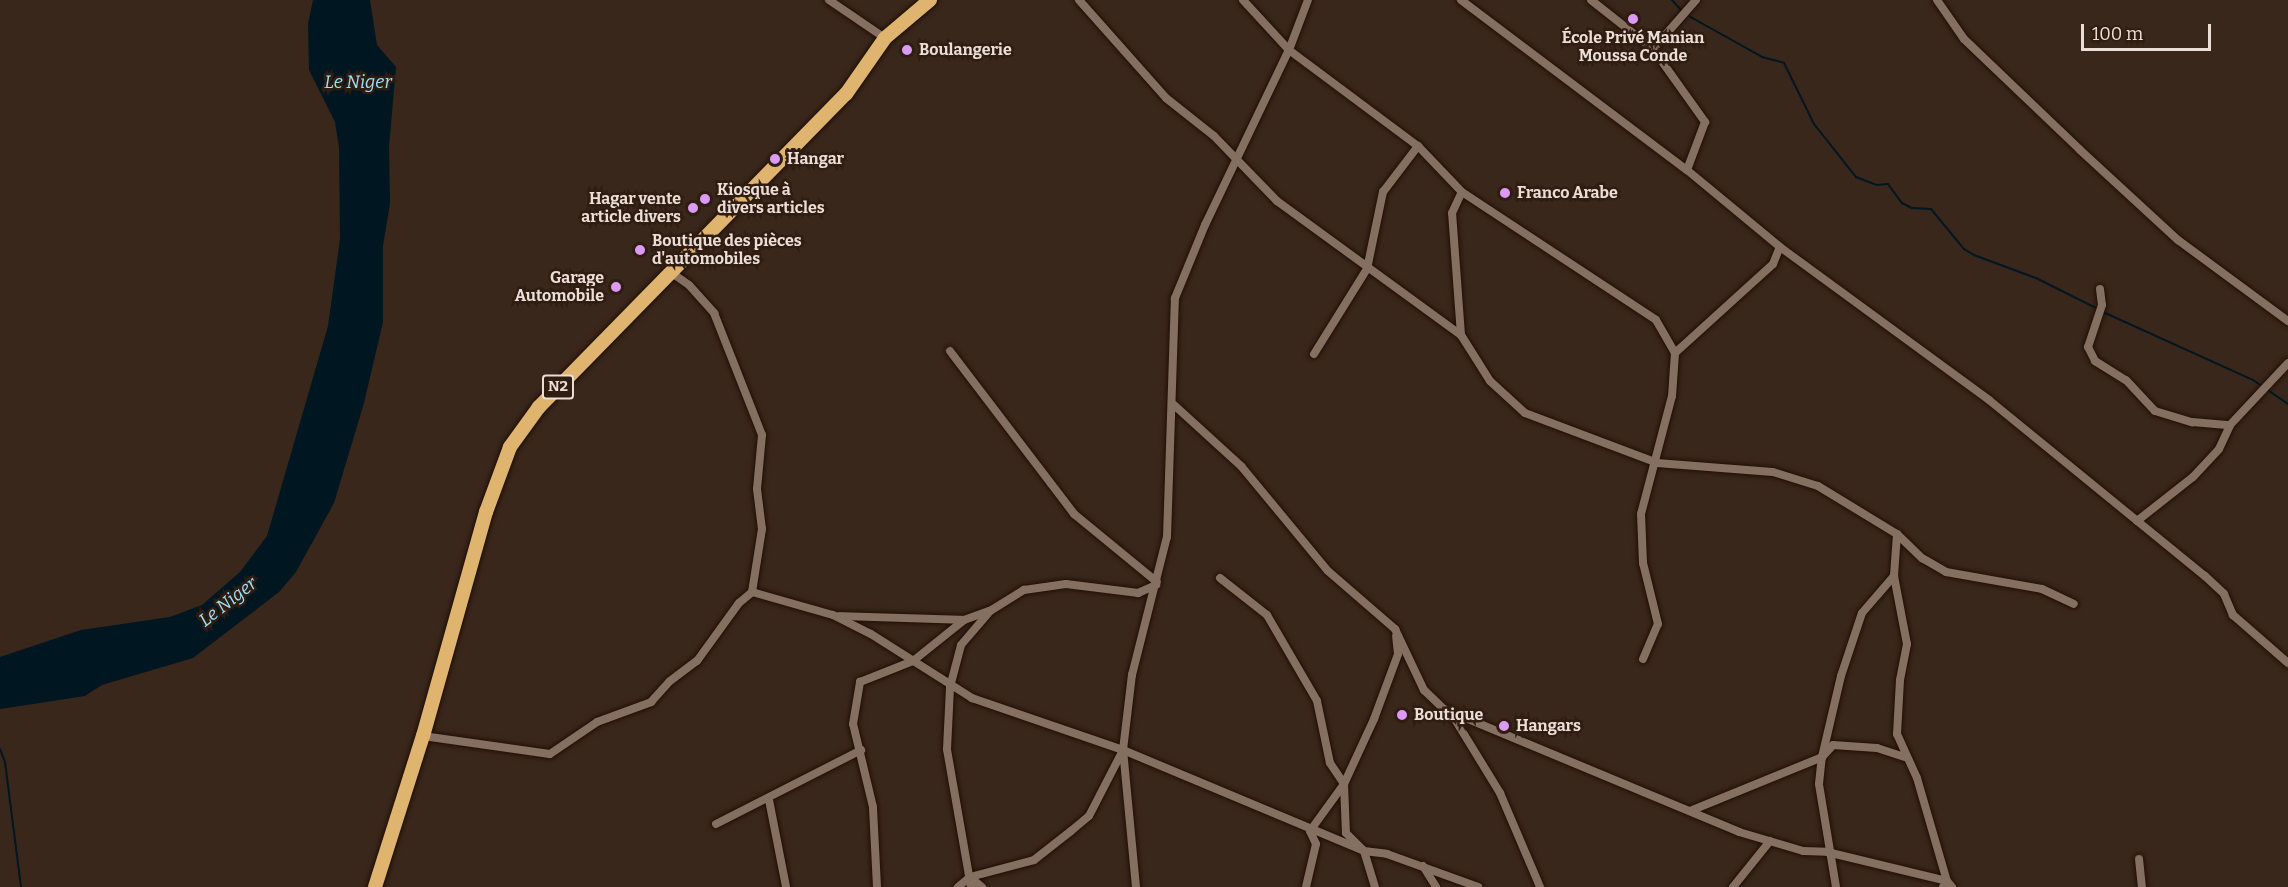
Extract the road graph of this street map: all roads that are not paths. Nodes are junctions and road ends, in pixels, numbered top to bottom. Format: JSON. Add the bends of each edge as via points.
{"nodes":[{"id":1,"x":830,"y":0,"type":"edge"},
{"id":2,"x":930,"y":0,"type":"edge"},
{"id":3,"x":1079,"y":0,"type":"edge"},
{"id":4,"x":1243,"y":0,"type":"edge"},
{"id":5,"x":1308,"y":0,"type":"edge"},
{"id":6,"x":1461,"y":0,"type":"edge"},
{"id":7,"x":1590,"y":0,"type":"edge"},
{"id":8,"x":1696,"y":0,"type":"edge"},
{"id":9,"x":1937,"y":0,"type":"edge"},
{"id":10,"x":885,"y":38,"type":"junction"},
{"id":11,"x":1653,"y":49,"type":"junction"},
{"id":12,"x":1289,"y":50,"type":"junction"},
{"id":13,"x":1418,"y":146,"type":"junction"},
{"id":14,"x":1237,"y":160,"type":"junction"},
{"id":15,"x":1687,"y":170,"type":"junction"},
{"id":16,"x":1462,"y":192,"type":"junction"},
{"id":17,"x":1780,"y":248,"type":"junction"},
{"id":18,"x":1367,"y":269,"type":"junction"},
{"id":19,"x":669,"y":271,"type":"junction"},
{"id":20,"x":2100,"y":289,"type":"dead end"},
{"id":21,"x":2288,"y":321,"type":"edge"},
{"id":22,"x":1461,"y":335,"type":"junction"},
{"id":23,"x":950,"y":351,"type":"dead end"},
{"id":24,"x":1675,"y":353,"type":"junction"},
{"id":25,"x":1314,"y":354,"type":"dead end"},
{"id":26,"x":2288,"y":363,"type":"edge"},
{"id":27,"x":1174,"y":405,"type":"junction"},
{"id":28,"x":2230,"y":425,"type":"junction"},
{"id":29,"x":1657,"y":463,"type":"junction"},
{"id":30,"x":2137,"y":521,"type":"junction"},
{"id":31,"x":1897,"y":534,"type":"junction"},
{"id":32,"x":1894,"y":576,"type":"junction"},
{"id":33,"x":1220,"y":578,"type":"dead end"},
{"id":34,"x":1156,"y":584,"type":"junction"},
{"id":35,"x":752,"y":592,"type":"junction"},
{"id":36,"x":2074,"y":604,"type":"dead end"},
{"id":37,"x":990,"y":611,"type":"junction"},
{"id":38,"x":833,"y":615,"type":"junction"},
{"id":39,"x":964,"y":620,"type":"junction"},
{"id":40,"x":1395,"y":629,"type":"junction"},
{"id":41,"x":1643,"y":659,"type":"dead end"},
{"id":42,"x":913,"y":661,"type":"junction"},
{"id":43,"x":2288,"y":663,"type":"edge"},
{"id":44,"x":950,"y":687,"type":"junction"},
{"id":45,"x":1451,"y":713,"type":"junction"},
{"id":46,"x":423,"y":736,"type":"junction"},
{"id":47,"x":861,"y":750,"type":"junction"},
{"id":48,"x":1123,"y":750,"type":"junction"},
{"id":49,"x":1822,"y":757,"type":"junction"},
{"id":50,"x":1905,"y":758,"type":"junction"},
{"id":51,"x":1344,"y":784,"type":"junction"},
{"id":52,"x":769,"y":800,"type":"junction"},
{"id":53,"x":1690,"y":811,"type":"junction"},
{"id":54,"x":716,"y":824,"type":"dead end"},
{"id":55,"x":1310,"y":831,"type":"junction"},
{"id":56,"x":1770,"y":841,"type":"junction"},
{"id":57,"x":1365,"y":851,"type":"junction"},
{"id":58,"x":1827,"y":852,"type":"junction"},
{"id":59,"x":2139,"y":859,"type":"dead end"},
{"id":60,"x":1423,"y":866,"type":"junction"},
{"id":61,"x":970,"y":877,"type":"junction"},
{"id":62,"x":1947,"y":885,"type":"edge"},
{"id":63,"x":375,"y":887,"type":"edge"},
{"id":64,"x":786,"y":887,"type":"edge"},
{"id":65,"x":877,"y":887,"type":"edge"},
{"id":66,"x":958,"y":887,"type":"edge"},
{"id":67,"x":971,"y":887,"type":"edge"},
{"id":68,"x":982,"y":887,"type":"edge"},
{"id":69,"x":1136,"y":887,"type":"edge"},
{"id":70,"x":1306,"y":887,"type":"edge"},
{"id":71,"x":1375,"y":887,"type":"edge"},
{"id":72,"x":1436,"y":887,"type":"edge"},
{"id":73,"x":1478,"y":887,"type":"edge"},
{"id":74,"x":1540,"y":887,"type":"edge"},
{"id":75,"x":1733,"y":887,"type":"edge"},
{"id":76,"x":1836,"y":887,"type":"edge"},
{"id":77,"x":2142,"y":887,"type":"edge"}],
"edges":[{"from":1,"to":10,"type":"street"},
{"from":2,"to":10,"type":"highway","number":"N2"},
{"from":3,"to":14,"type":"street","via":[[1166,98],[1215,135]]},
{"from":4,"to":12,"type":"street"},
{"from":5,"to":12,"type":"street"},
{"from":6,"to":15,"type":"street"},
{"from":7,"to":11,"type":"street"},
{"from":8,"to":11,"type":"street"},
{"from":9,"to":21,"type":"street","via":[[1964,39],[2096,165],[2226,279]]},
{"from":10,"to":19,"type":"highway","number":"N2","via":[[846,94]]},
{"from":11,"to":15,"type":"street","via":[[1705,122]]},
{"from":12,"to":13,"type":"street"},
{"from":12,"to":14,"type":"street"},
{"from":13,"to":16,"type":"street"},
{"from":13,"to":18,"type":"street","via":[[1383,192]]},
{"from":14,"to":18,"type":"street","via":[[1278,201]]},
{"from":14,"to":27,"type":"street","via":[[1175,298]]},
{"from":15,"to":17,"type":"street"},
{"from":16,"to":22,"type":"street","via":[[1452,213]]},
{"from":16,"to":24,"type":"street","via":[[1656,320]]},
{"from":17,"to":24,"type":"street","via":[[1773,264]]},
{"from":17,"to":30,"type":"street","via":[[1989,400]]},
{"from":18,"to":22,"type":"street"},
{"from":18,"to":25,"type":"street"},
{"from":19,"to":35,"type":"street","via":[[689,285],[714,313],[726,336],[731,365],[762,435],[757,489],[762,528]]},
{"from":19,"to":46,"type":"highway","number":"N2","via":[[539,407],[510,447],[486,512]]},
{"from":20,"to":28,"type":"street","via":[[2102,305],[2088,347],[2095,361],[2126,380],[2155,411],[2192,422]]},
{"from":22,"to":29,"type":"street","via":[[1490,381],[1525,413]]},
{"from":23,"to":34,"type":"street","via":[[1074,514]]},
{"from":24,"to":29,"type":"street","via":[[1672,396]]},
{"from":26,"to":28,"type":"street"},
{"from":27,"to":34,"type":"street","via":[[1167,537]]},
{"from":27,"to":40,"type":"street","via":[[1241,466],[1328,571]]},
{"from":28,"to":30,"type":"street","via":[[2219,449],[2193,477]]},
{"from":29,"to":31,"type":"street","via":[[1773,472],[1818,486]]},
{"from":29,"to":41,"type":"street","via":[[1641,514],[1643,563],[1658,626]]},
{"from":30,"to":43,"type":"street","via":[[2212,582],[2224,594],[2233,615]]},
{"from":31,"to":32,"type":"street"},
{"from":31,"to":36,"type":"street","via":[[1922,558],[1946,572],[2042,589]]},
{"from":32,"to":49,"type":"street","via":[[1862,613],[1846,657]]},
{"from":32,"to":50,"type":"street","via":[[1907,644],[1897,734]]},
{"from":33,"to":51,"type":"street","via":[[1267,615],[1280,631],[1317,701],[1330,763]]},
{"from":34,"to":37,"type":"street","via":[[1138,593],[1066,584],[1024,590]]},
{"from":34,"to":48,"type":"street","via":[[1132,675]]},
{"from":35,"to":38,"type":"street"},
{"from":35,"to":46,"type":"street","via":[[739,603],[697,661],[670,681],[651,702],[597,722],[550,754]]},
{"from":37,"to":39,"type":"street"},
{"from":37,"to":44,"type":"street","via":[[961,645]]},
{"from":38,"to":39,"type":"street"},
{"from":38,"to":42,"type":"street"},
{"from":39,"to":42,"type":"street"},
{"from":40,"to":45,"type":"street","via":[[1424,690]]},
{"from":40,"to":51,"type":"street","via":[[1398,654]]},
{"from":42,"to":44,"type":"street"},
{"from":42,"to":47,"type":"street","via":[[860,682],[853,724]]},
{"from":44,"to":48,"type":"street","via":[[1026,719]]},
{"from":44,"to":61,"type":"street","via":[[947,749]]},
{"from":45,"to":53,"type":"street"},
{"from":45,"to":74,"type":"street","via":[[1500,793]]},
{"from":46,"to":63,"type":"highway","number":"N2"},
{"from":47,"to":52,"type":"street"},
{"from":47,"to":65,"type":"street","via":[[873,807]]},
{"from":48,"to":55,"type":"street"},
{"from":48,"to":61,"type":"street","via":[[1089,816],[1071,831],[1034,860]]},
{"from":48,"to":69,"type":"street"},
{"from":49,"to":50,"type":"street","via":[[1833,745],[1856,745]]},
{"from":49,"to":53,"type":"street"},
{"from":49,"to":58,"type":"street","via":[[1818,784]]},
{"from":50,"to":62,"type":"street","via":[[1917,778]]},
{"from":51,"to":55,"type":"street"},
{"from":51,"to":57,"type":"street","via":[[1346,833]]},
{"from":52,"to":54,"type":"street"},
{"from":52,"to":64,"type":"street"},
{"from":53,"to":56,"type":"street"},
{"from":55,"to":57,"type":"street"},
{"from":55,"to":70,"type":"street","via":[[1316,844]]},
{"from":56,"to":58,"type":"street","via":[[1803,851]]},
{"from":56,"to":75,"type":"street"},
{"from":57,"to":60,"type":"street"},
{"from":57,"to":71,"type":"street"},
{"from":58,"to":62,"type":"street"},
{"from":58,"to":76,"type":"street"},
{"from":59,"to":77,"type":"street"},
{"from":60,"to":72,"type":"street"},
{"from":60,"to":73,"type":"street"},
{"from":61,"to":66,"type":"street"},
{"from":61,"to":67,"type":"street"},
{"from":61,"to":68,"type":"street"}]}
